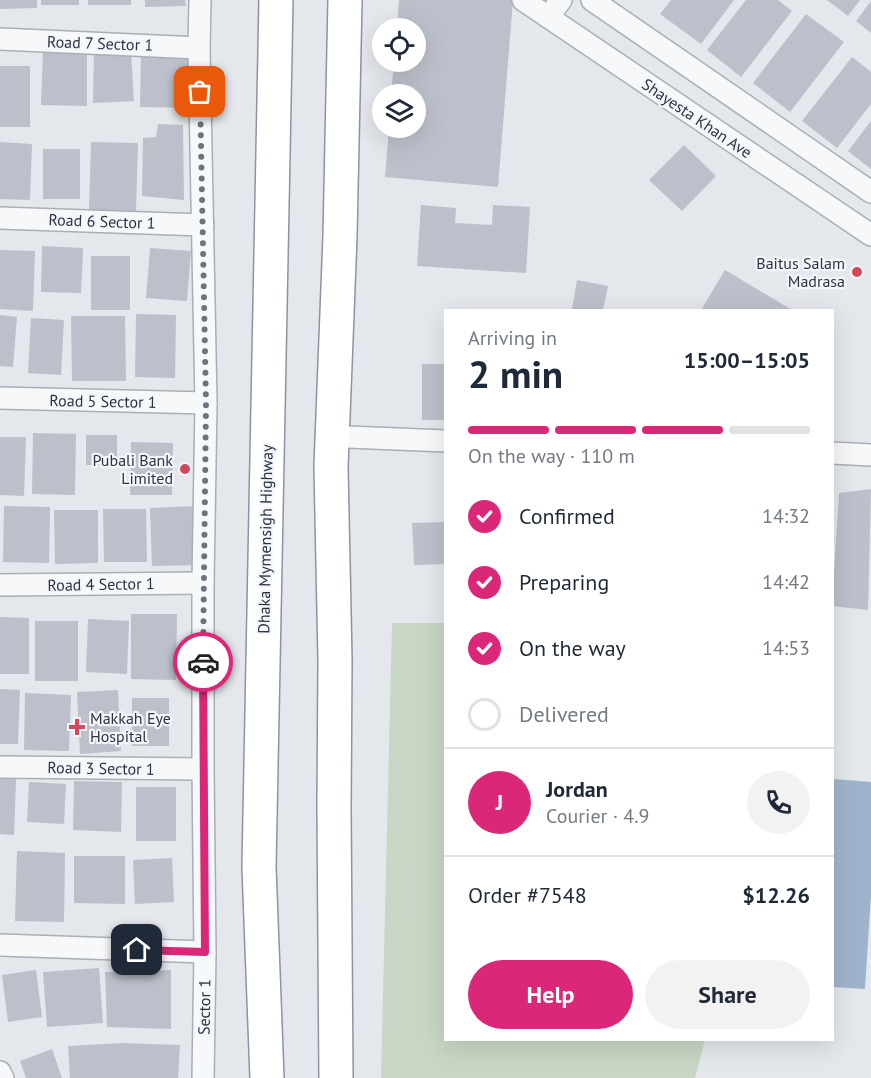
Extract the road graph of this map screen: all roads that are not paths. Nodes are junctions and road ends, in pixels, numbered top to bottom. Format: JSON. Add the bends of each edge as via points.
{"nodes":[{"id":1,"x":200,"y":0,"type":"edge"},
{"id":2,"x":276,"y":0,"type":"edge"},
{"id":3,"x":345,"y":0,"type":"edge"},
{"id":4,"x":523,"y":0,"type":"edge"},
{"id":5,"x":561,"y":0,"type":"edge"},
{"id":6,"x":592,"y":0,"type":"edge"},
{"id":7,"x":548,"y":17,"type":"junction"},
{"id":8,"x":0,"y":39,"type":"edge"},
{"id":9,"x":199,"y":48,"type":"junction"},
{"id":10,"x":871,"y":192,"type":"edge"},
{"id":11,"x":0,"y":218,"type":"edge"},
{"id":12,"x":203,"y":225,"type":"junction"},
{"id":13,"x":871,"y":235,"type":"edge"},
{"id":14,"x":0,"y":398,"type":"edge"},
{"id":15,"x":206,"y":403,"type":"junction"},
{"id":16,"x":375,"y":438,"type":"dead end"},
{"id":17,"x":442,"y":440,"type":"edge"},
{"id":18,"x":834,"y":453,"type":"edge"},
{"id":19,"x":871,"y":455,"type":"edge"},
{"id":20,"x":203,"y":583,"type":"junction"},
{"id":21,"x":0,"y":585,"type":"edge"},
{"id":22,"x":0,"y":767,"type":"edge"},
{"id":23,"x":203,"y":769,"type":"junction"},
{"id":24,"x":0,"y":945,"type":"edge"},
{"id":25,"x":205,"y":952,"type":"junction"},
{"id":26,"x":0,"y":1072,"type":"edge"},
{"id":27,"x":3,"y":1078,"type":"edge"},
{"id":28,"x":203,"y":1078,"type":"edge"},
{"id":29,"x":267,"y":1078,"type":"edge"},
{"id":30,"x":336,"y":1078,"type":"edge"}],
"edges":[{"from":1,"to":9,"type":"street","name":"Sector 1"},
{"from":2,"to":29,"type":"highway","name":"Dhaka Mymensigh Highway","via":[[259,867]]},
{"from":3,"to":30,"type":"highway","via":[[332,467]]},
{"from":4,"to":7,"type":"street","name":"Shayesta Khan Ave"},
{"from":5,"to":7,"type":"street"},
{"from":6,"to":10,"type":"street"},
{"from":7,"to":13,"type":"street","name":"Shayesta Khan Ave"},
{"from":8,"to":9,"type":"street","name":"Road 7 Sector 1"},
{"from":9,"to":12,"type":"street","name":"Sector 1"},
{"from":11,"to":12,"type":"street","name":"Road 6 Sector 1"},
{"from":12,"to":15,"type":"street","name":"Sector 1"},
{"from":14,"to":15,"type":"street","name":"Road 5 Sector 1"},
{"from":15,"to":20,"type":"street","name":"Sector 1"},
{"from":16,"to":17,"type":"street"},
{"from":18,"to":19,"type":"street"},
{"from":20,"to":21,"type":"street","name":"Road 4 Sector 1"},
{"from":20,"to":23,"type":"street","name":"Sector 1"},
{"from":22,"to":23,"type":"street","name":"Road 3 Sector 1"},
{"from":23,"to":25,"type":"street","name":"Sector 1"},
{"from":24,"to":25,"type":"street"},
{"from":25,"to":28,"type":"street","name":"Sector 1"},
{"from":26,"to":27,"type":"street"}]}
